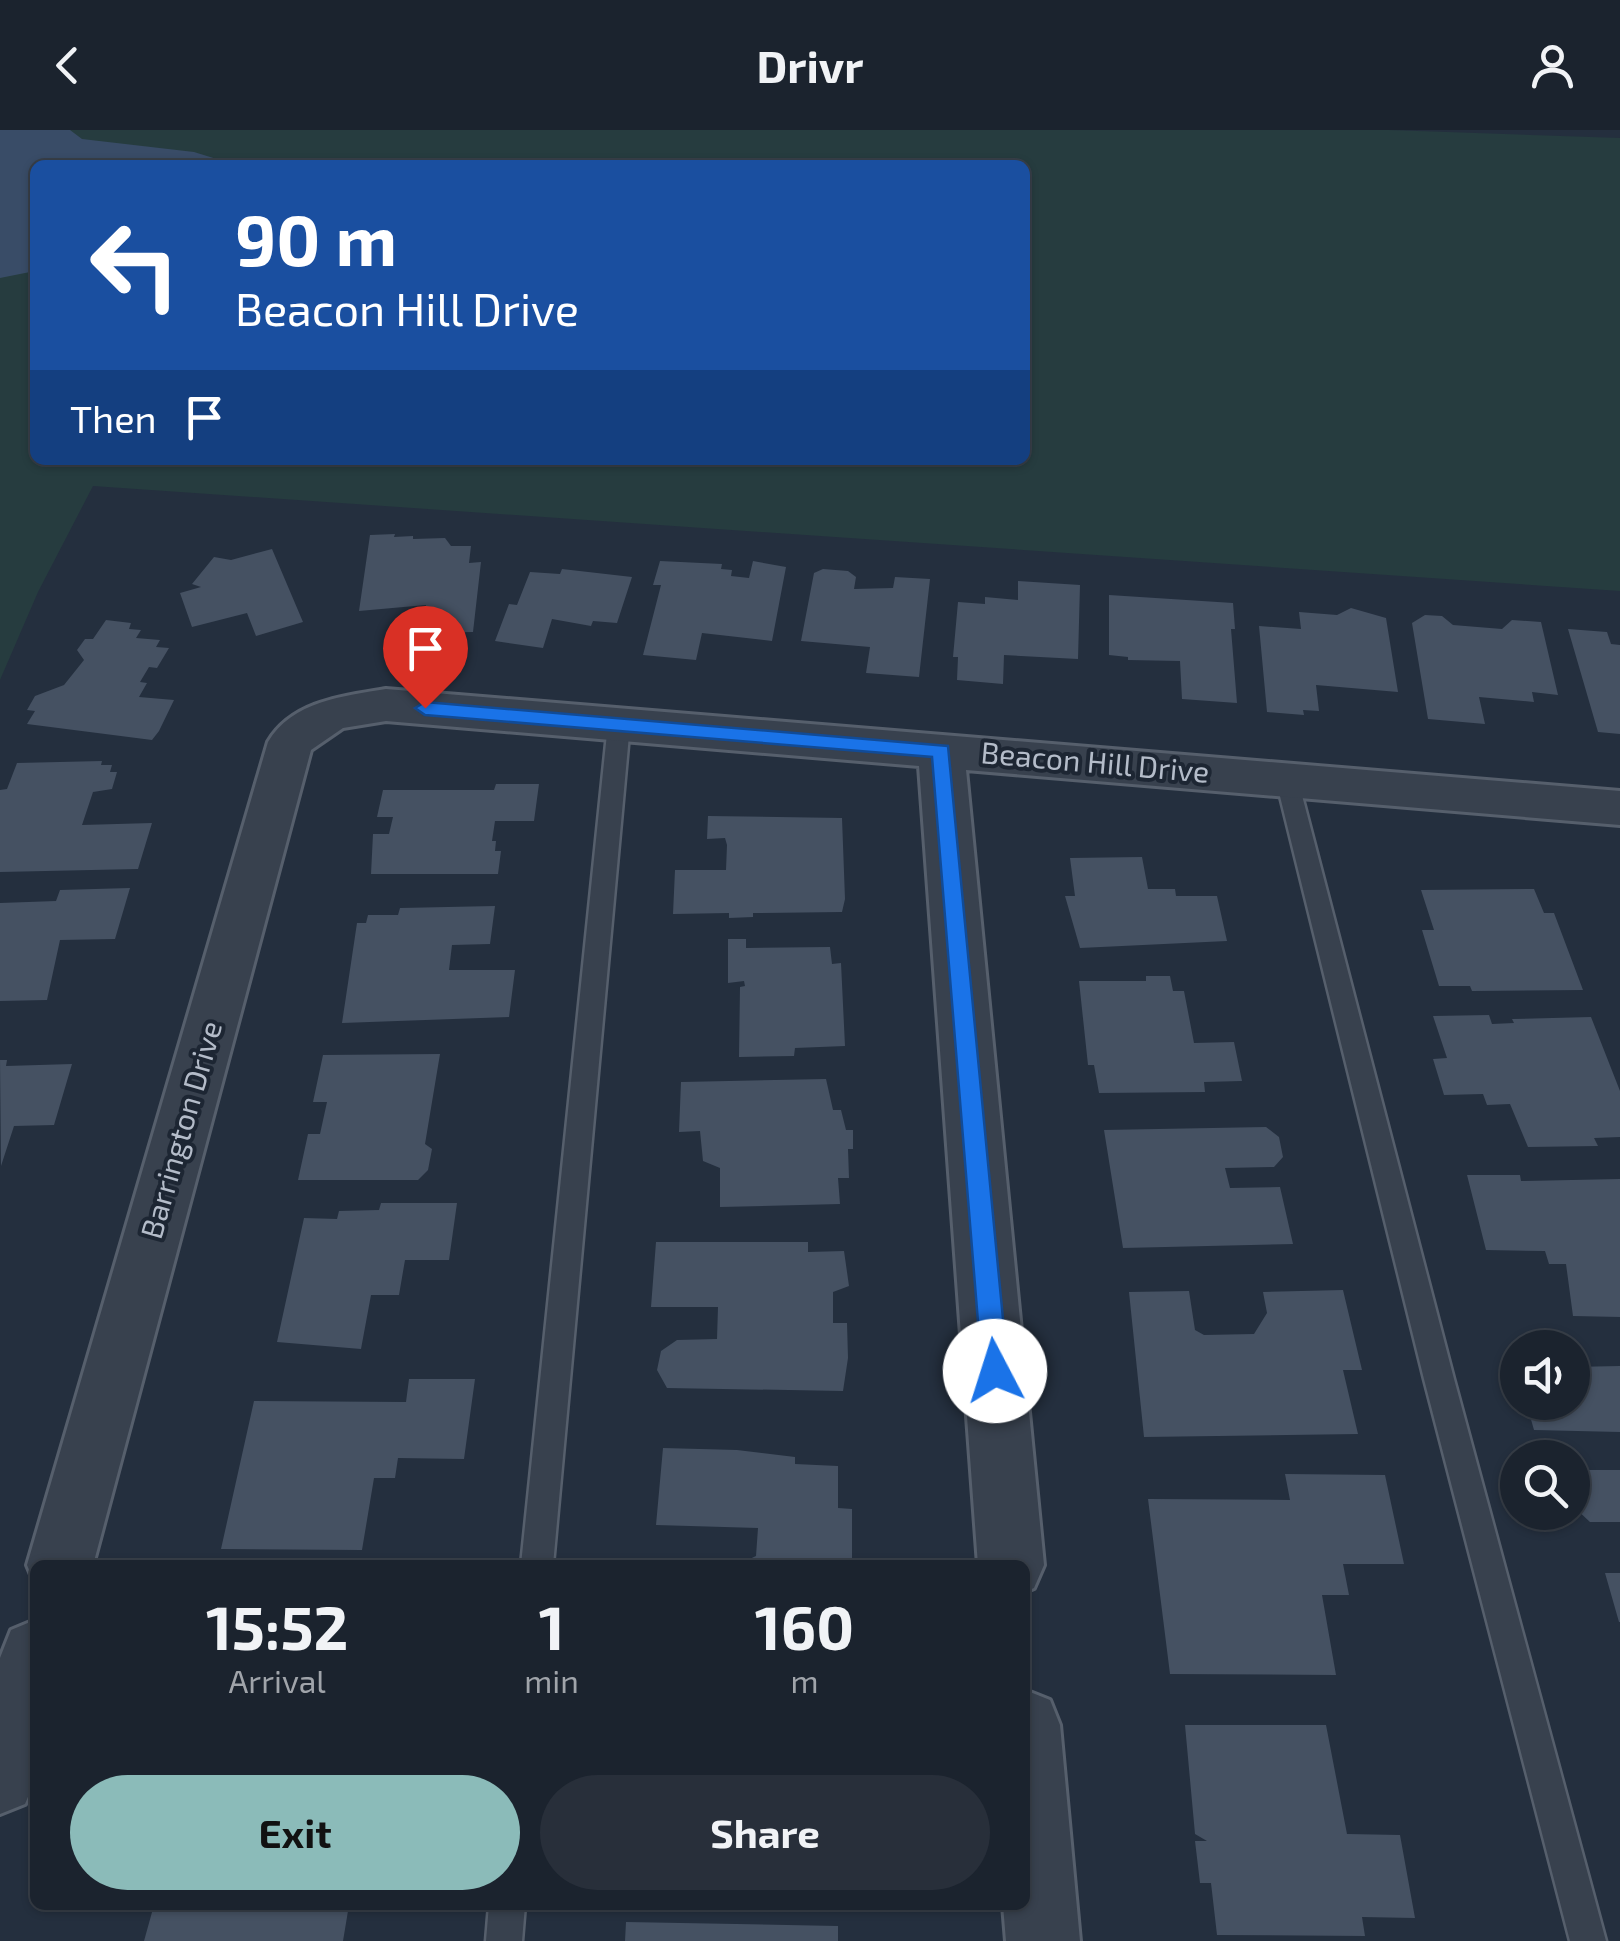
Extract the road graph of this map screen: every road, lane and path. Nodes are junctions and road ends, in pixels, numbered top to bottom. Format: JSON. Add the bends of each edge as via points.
{"nodes":[{"id":1,"x":331,"y":714,"type":"joint"},
{"id":2,"x":619,"y":724,"type":"junction"},
{"id":3,"x":942,"y":751,"type":"junction"},
{"id":4,"x":1288,"y":780,"type":"junction"},
{"id":5,"x":1620,"y":808,"type":"edge"},
{"id":6,"x":61,"y":1560,"type":"edge"},
{"id":7,"x":536,"y":1560,"type":"edge"},
{"id":8,"x":1011,"y":1560,"type":"edge"},
{"id":9,"x":30,"y":1672,"type":"edge"},
{"id":10,"x":0,"y":1779,"type":"edge"},
{"id":11,"x":1030,"y":1783,"type":"edge"},
{"id":12,"x":507,"y":1910,"type":"edge"},
{"id":13,"x":504,"y":1941,"type":"edge"},
{"id":14,"x":1044,"y":1941,"type":"edge"},
{"id":15,"x":1588,"y":1941,"type":"edge"}],
"edges":[{"from":1,"to":2,"type":"street","name":"Beacon Hill Drive","via":[[386,705]]},
{"from":1,"to":6,"type":"street","name":"Barrington Drive","via":[[291,742]]},
{"from":2,"to":3,"type":"street","name":"Beacon Hill Drive"},
{"from":2,"to":7,"type":"lane"},
{"from":3,"to":4,"type":"street","name":"Beacon Hill Drive"},
{"from":3,"to":8,"type":"street"},
{"from":4,"to":5,"type":"street","name":"Beacon Hill Drive"},
{"from":4,"to":15,"type":"lane"},
{"from":9,"to":10,"type":"street"},
{"from":11,"to":14,"type":"street"},
{"from":12,"to":13,"type":"lane"}]}
